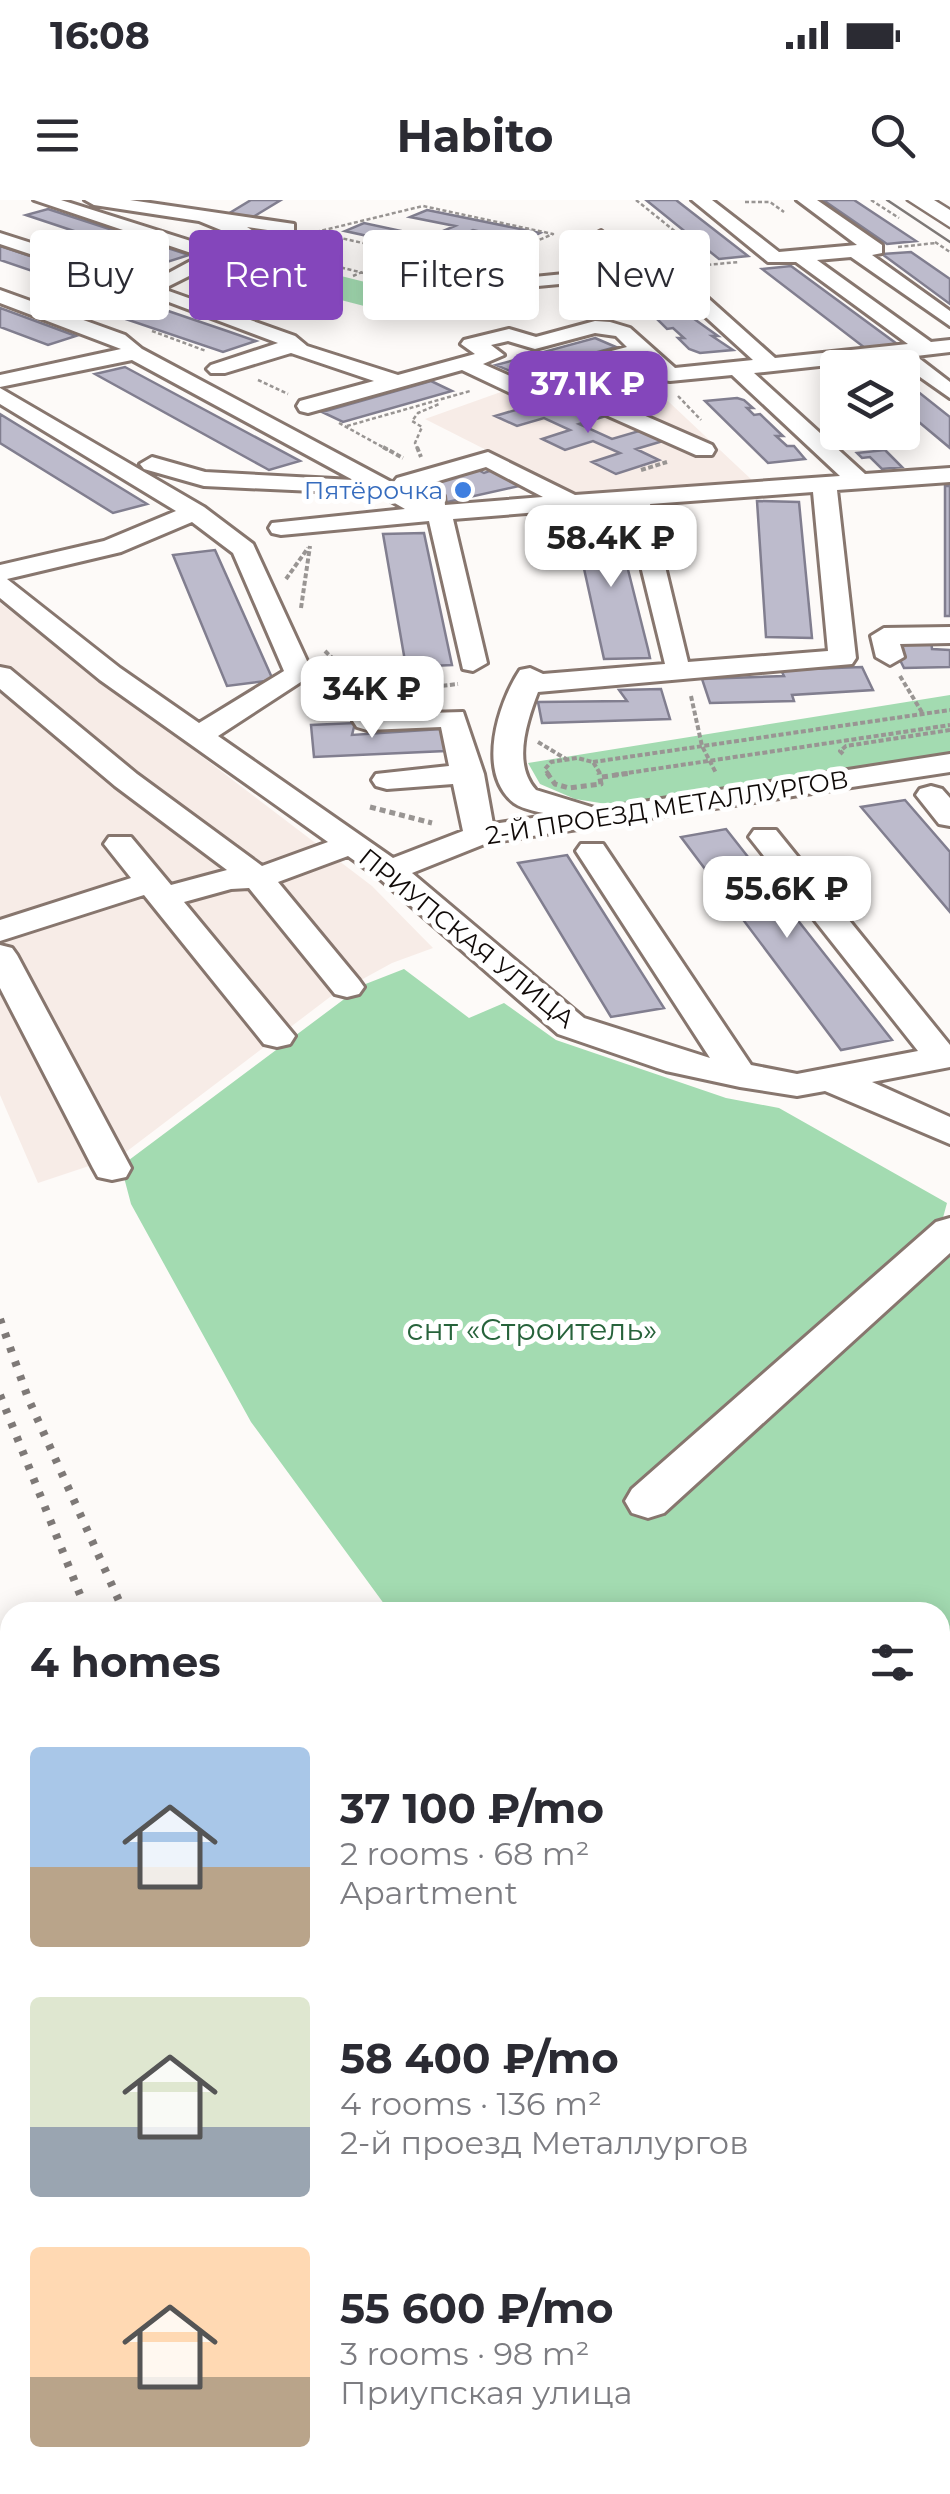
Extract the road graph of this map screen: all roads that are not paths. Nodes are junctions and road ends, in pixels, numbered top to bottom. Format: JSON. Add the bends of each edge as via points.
{"nodes":[{"id":1,"x":94,"y":200,"type":"edge"},
{"id":2,"x":228,"y":200,"type":"edge"},
{"id":3,"x":701,"y":200,"type":"edge"},
{"id":4,"x":806,"y":200,"type":"edge"},
{"id":5,"x":919,"y":200,"type":"edge"},
{"id":6,"x":32,"y":202,"type":"edge"},
{"id":7,"x":201,"y":214,"type":"junction"},
{"id":8,"x":950,"y":220,"type":"edge"},
{"id":9,"x":242,"y":230,"type":"edge"},
{"id":10,"x":279,"y":230,"type":"edge"},
{"id":11,"x":0,"y":238,"type":"edge"},
{"id":12,"x":30,"y":247,"type":"edge"},
{"id":13,"x":189,"y":247,"type":"edge"},
{"id":14,"x":865,"y":250,"type":"junction"},
{"id":15,"x":800,"y":256,"type":"junction"},
{"id":16,"x":0,"y":296,"type":"edge"},
{"id":17,"x":169,"y":300,"type":"edge"},
{"id":18,"x":710,"y":311,"type":"edge"},
{"id":19,"x":600,"y":320,"type":"edge"},
{"id":20,"x":950,"y":320,"type":"edge"},
{"id":21,"x":610,"y":328,"type":"junction"},
{"id":22,"x":294,"y":345,"type":"junction"},
{"id":23,"x":950,"y":346,"type":"edge"},
{"id":24,"x":926,"y":348,"type":"junction"},
{"id":25,"x":642,"y":349,"type":"junction"},
{"id":26,"x":912,"y":350,"type":"edge"},
{"id":27,"x":134,"y":354,"type":"junction"},
{"id":28,"x":820,"y":359,"type":"edge"},
{"id":29,"x":770,"y":364,"type":"junction"},
{"id":30,"x":228,"y":366,"type":"road end"},
{"id":31,"x":737,"y":368,"type":"junction"},
{"id":32,"x":920,"y":369,"type":"edge"},
{"id":33,"x":461,"y":374,"type":"junction"},
{"id":34,"x":0,"y":381,"type":"edge"},
{"id":35,"x":400,"y":383,"type":"junction"},
{"id":36,"x":510,"y":385,"type":"junction"},
{"id":37,"x":950,"y":392,"type":"edge"},
{"id":38,"x":0,"y":395,"type":"edge"},
{"id":39,"x":308,"y":406,"type":"dead end"},
{"id":40,"x":704,"y":450,"type":"dead end"},
{"id":41,"x":152,"y":464,"type":"dead end"},
{"id":42,"x":950,"y":474,"type":"edge"},
{"id":43,"x":858,"y":481,"type":"junction"},
{"id":44,"x":824,"y":484,"type":"junction"},
{"id":45,"x":385,"y":490,"type":"junction"},
{"id":46,"x":262,"y":496,"type":"junction"},
{"id":47,"x":636,"y":497,"type":"junction"},
{"id":48,"x":570,"y":502,"type":"junction"},
{"id":49,"x":227,"y":511,"type":"dead end"},
{"id":50,"x":195,"y":512,"type":"junction"},
{"id":51,"x":443,"y":513,"type":"junction"},
{"id":52,"x":281,"y":528,"type":"dead end"},
{"id":53,"x":0,"y":573,"type":"edge"},
{"id":54,"x":0,"y":585,"type":"edge"},
{"id":55,"x":950,"y":634,"type":"edge"},
{"id":56,"x":890,"y":658,"type":"road end"},
{"id":57,"x":466,"y":674,"type":"road end"},
{"id":58,"x":0,"y":676,"type":"edge"},
{"id":59,"x":683,"y":676,"type":"junction"},
{"id":60,"x":366,"y":721,"type":"dead end"},
{"id":61,"x":198,"y":736,"type":"junction"},
{"id":62,"x":950,"y":763,"type":"edge"},
{"id":63,"x":469,"y":774,"type":"junction"},
{"id":64,"x":387,"y":780,"type":"dead end"},
{"id":65,"x":352,"y":829,"type":"junction"},
{"id":66,"x":480,"y":834,"type":"junction"},
{"id":67,"x":597,"y":835,"type":"junction"},
{"id":68,"x":765,"y":838,"type":"dead end"},
{"id":69,"x":120,"y":844,"type":"dead end"},
{"id":70,"x":390,"y":872,"type":"junction"},
{"id":71,"x":258,"y":878,"type":"junction"},
{"id":72,"x":157,"y":890,"type":"junction"},
{"id":73,"x":0,"y":931,"type":"edge"},
{"id":74,"x":0,"y":955,"type":"edge"},
{"id":75,"x":347,"y":987,"type":"dead end"},
{"id":76,"x":277,"y":1036,"type":"dead end"},
{"id":77,"x":946,"y":1057,"type":"edge"},
{"id":78,"x":891,"y":1068,"type":"junction"},
{"id":79,"x":740,"y":1076,"type":"junction"},
{"id":80,"x":832,"y":1080,"type":"junction"},
{"id":81,"x":910,"y":1113,"type":"junction"},
{"id":82,"x":950,"y":1132,"type":"edge"},
{"id":83,"x":112,"y":1168,"type":"dead end"},
{"id":84,"x":950,"y":1231,"type":"edge"},
{"id":85,"x":648,"y":1501,"type":"dead end"}],
"edges":[{"from":1,"to":7,"type":"street"},
{"from":2,"to":7,"type":"street"},
{"from":3,"to":15,"type":"street","via":[[775,258]]},
{"from":4,"to":14,"type":"street"},
{"from":5,"to":8,"type":"main road"},
{"from":6,"to":13,"type":"street"},
{"from":7,"to":9,"type":"street"},
{"from":7,"to":10,"type":"street","via":[[285,227]]},
{"from":11,"to":12,"type":"street"},
{"from":14,"to":15,"type":"street"},
{"from":14,"to":20,"type":"street"},
{"from":15,"to":24,"type":"street"},
{"from":16,"to":27,"type":"street","via":[[118,340]]},
{"from":17,"to":22,"type":"street"},
{"from":18,"to":29,"type":"street"},
{"from":19,"to":21,"type":"street"},
{"from":21,"to":25,"type":"street"},
{"from":21,"to":33,"type":"street","via":[[535,343],[502,336],[471,344],[494,354]]},
{"from":22,"to":30,"type":"street"},
{"from":22,"to":35,"type":"street"},
{"from":23,"to":24,"type":"street"},
{"from":24,"to":26,"type":"street"},
{"from":25,"to":31,"type":"street","via":[[670,375]]},
{"from":25,"to":36,"type":"street"},
{"from":27,"to":34,"type":"street"},
{"from":27,"to":45,"type":"street"},
{"from":28,"to":29,"type":"street"},
{"from":29,"to":31,"type":"street"},
{"from":31,"to":43,"type":"street"},
{"from":32,"to":37,"type":"street"},
{"from":33,"to":35,"type":"street"},
{"from":33,"to":36,"type":"street"},
{"from":35,"to":39,"type":"street"},
{"from":36,"to":40,"type":"street","via":[[544,400],[571,392]]},
{"from":38,"to":50,"type":"street"},
{"from":41,"to":46,"type":"street"},
{"from":42,"to":43,"type":"street"},
{"from":43,"to":44,"type":"street"},
{"from":44,"to":47,"type":"street"},
{"from":44,"to":59,"type":"street","via":[[842,658]]},
{"from":45,"to":46,"type":"street"},
{"from":45,"to":51,"type":"street"},
{"from":46,"to":50,"type":"street"},
{"from":47,"to":48,"type":"street"},
{"from":47,"to":59,"type":"street"},
{"from":48,"to":51,"type":"street"},
{"from":48,"to":51,"type":"street","via":[[488,460],[404,483]]},
{"from":49,"to":50,"type":"street"},
{"from":50,"to":53,"type":"street","via":[[112,547]]},
{"from":50,"to":61,"type":"street","via":[[244,549],[300,674]]},
{"from":51,"to":52,"type":"street"},
{"from":51,"to":57,"type":"street"},
{"from":54,"to":61,"type":"street","name":"ПРИУПСКАЯ УЛИЦА"},
{"from":55,"to":56,"type":"street","via":[[884,636]]},
{"from":58,"to":71,"type":"street"},
{"from":59,"to":67,"type":"street","via":[[529,680],[508,735],[515,786]]},
{"from":60,"to":63,"type":"street","via":[[453,718]]},
{"from":61,"to":65,"type":"street","name":"ПРИУПСКАЯ УЛИЦА"},
{"from":62,"to":67,"type":"street","name":"2-Й ПРОЕЗД МЕТАЛЛУРГОВ"},
{"from":63,"to":64,"type":"street"},
{"from":63,"to":66,"type":"street"},
{"from":65,"to":70,"type":"street","name":"ПРИУПСКАЯ УЛИЦА"},
{"from":65,"to":71,"type":"street"},
{"from":66,"to":67,"type":"street","name":"2-Й ПРОЕЗД МЕТАЛЛУРГОВ"},
{"from":66,"to":70,"type":"street","name":"2-Й ПРОЕЗД МЕТАЛЛУРГОВ"},
{"from":67,"to":79,"type":"street"},
{"from":68,"to":77,"type":"street"},
{"from":69,"to":72,"type":"street"},
{"from":70,"to":79,"type":"street","name":"ПРИУПСКАЯ УЛИЦА","via":[[570,1026]]},
{"from":71,"to":72,"type":"street"},
{"from":71,"to":75,"type":"street"},
{"from":72,"to":73,"type":"street"},
{"from":72,"to":76,"type":"street"},
{"from":74,"to":83,"type":"street"},
{"from":77,"to":78,"type":"street","name":"ПРИУПСКАЯ УЛИЦА"},
{"from":78,"to":80,"type":"street","name":"ПРИУПСКАЯ УЛИЦА"},
{"from":78,"to":81,"type":"street"},
{"from":79,"to":80,"type":"street","name":"ПРИУПСКАЯ УЛИЦА","via":[[797,1086]]},
{"from":80,"to":81,"type":"street"},
{"from":81,"to":82,"type":"street"},
{"from":84,"to":85,"type":"street"}]}
